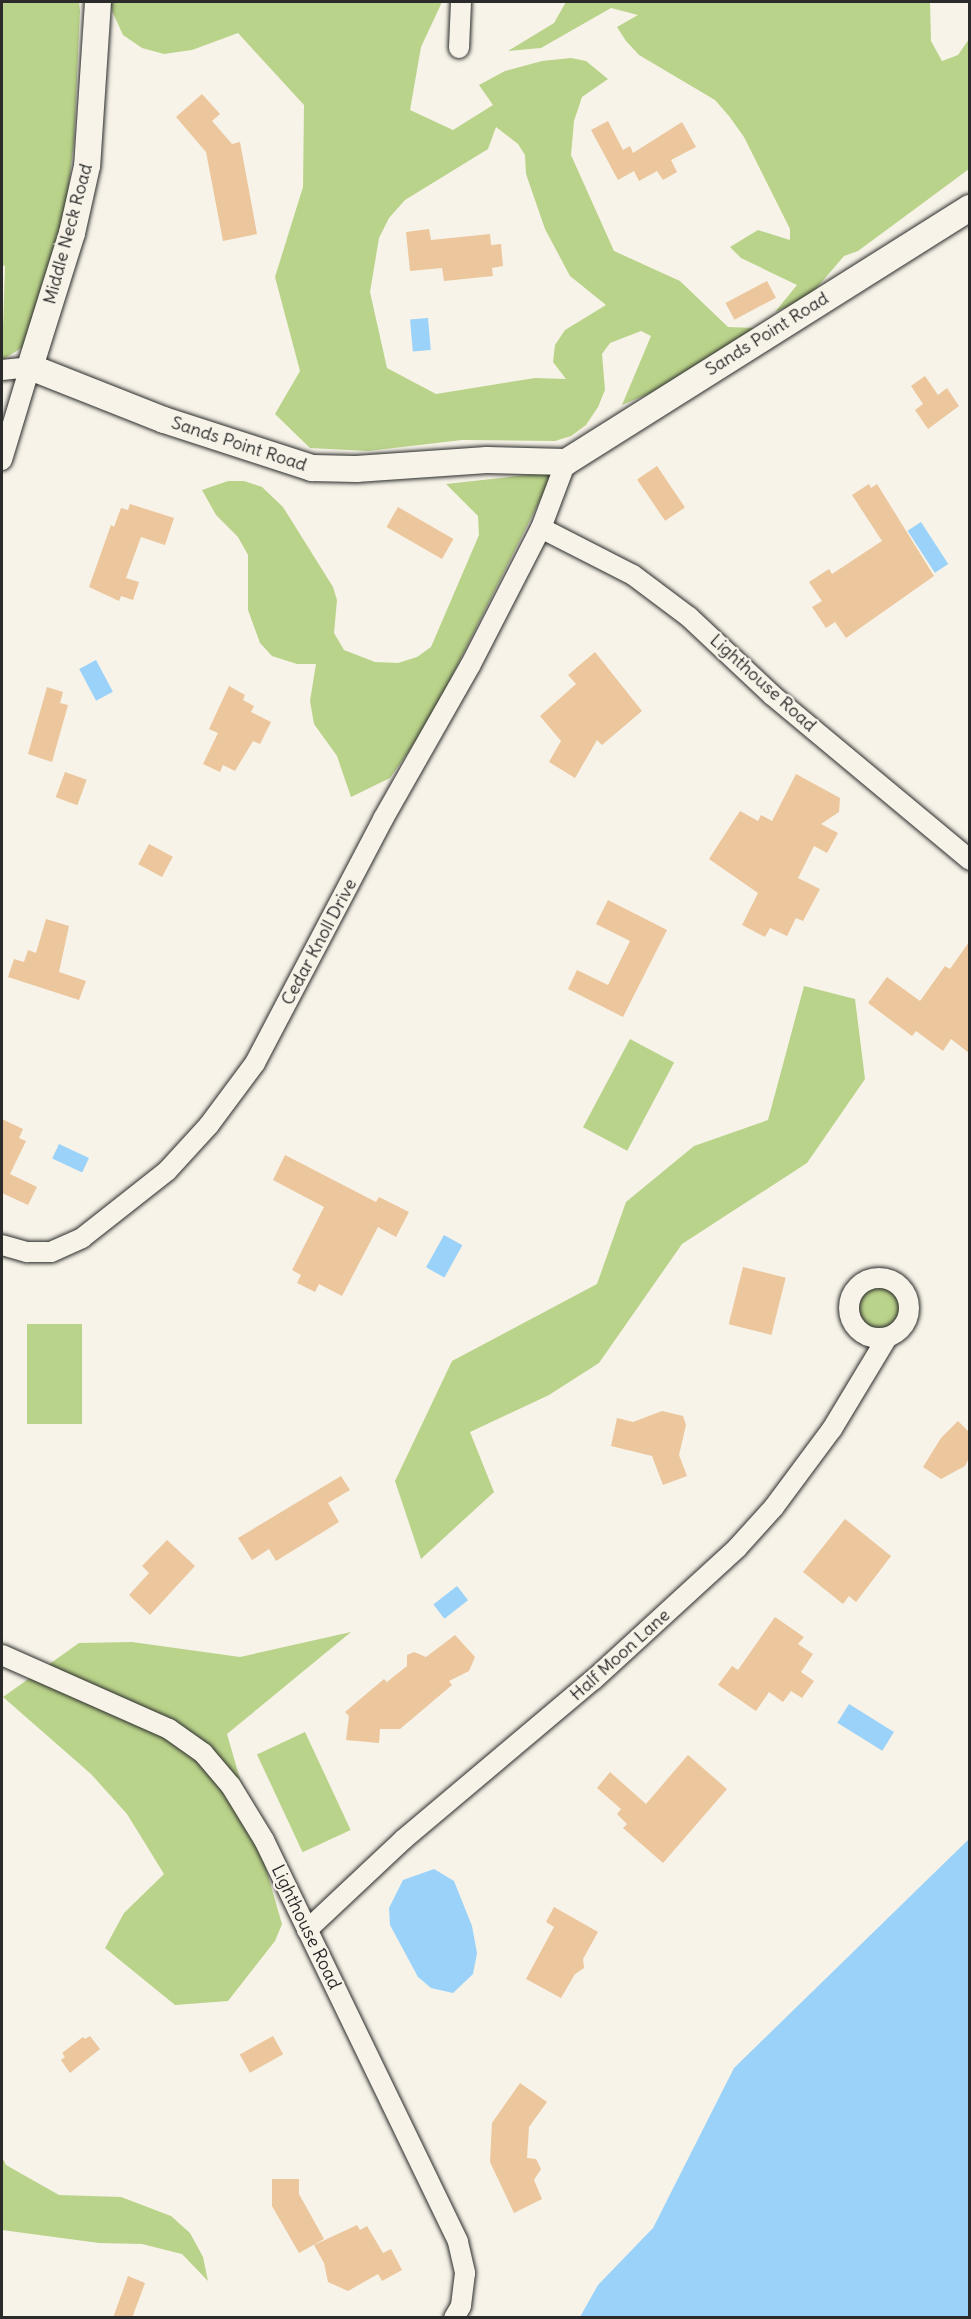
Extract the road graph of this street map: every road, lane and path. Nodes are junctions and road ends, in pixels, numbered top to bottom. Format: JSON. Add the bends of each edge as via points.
{"nodes":[{"id":1,"x":98,"y":2,"type":"edge"},
{"id":2,"x":462,"y":2,"type":"edge"},
{"id":3,"x":459,"y":48,"type":"dead end"},
{"id":4,"x":969,"y":208,"type":"edge"},
{"id":5,"x":30,"y":367,"type":"junction"},
{"id":6,"x":2,"y":370,"type":"edge"},
{"id":7,"x":2,"y":460,"type":"edge"},
{"id":8,"x":566,"y":462,"type":"junction"},
{"id":9,"x":541,"y":528,"type":"junction"},
{"id":10,"x":969,"y":860,"type":"edge"},
{"id":11,"x":2,"y":1245,"type":"edge"},
{"id":12,"x":887,"y":1338,"type":"dead end"},
{"id":13,"x":2,"y":1655,"type":"edge"},
{"id":14,"x":307,"y":1930,"type":"junction"},
{"id":15,"x":454,"y":2318,"type":"edge"}],
"edges":[{"from":1,"to":5,"type":"main road","name":"Middle Neck Road","via":[[87,166],[72,233]]},
{"from":2,"to":3,"type":"street"},
{"from":4,"to":8,"type":"main road","name":"Sands Point Road"},
{"from":5,"to":6,"type":"street"},
{"from":5,"to":7,"type":"street","name":"Middle Neck Road"},
{"from":5,"to":8,"type":"main road","name":"Sands Point Road","via":[[164,420],[312,468],[356,469],[487,460]]},
{"from":8,"to":9,"type":"street"},
{"from":9,"to":10,"type":"street","name":"Lighthouse Road","via":[[633,575],[689,617],[772,696]]},
{"from":9,"to":11,"type":"street","name":"Cedar Knoll Drive","via":[[255,1063],[209,1125],[167,1171],[82,1238],[51,1252],[27,1252]]},
{"from":12,"to":14,"type":"street","name":"Half Moon Lane","via":[[832,1429],[774,1507],[737,1548],[593,1680],[404,1839]]},
{"from":13,"to":14,"type":"street","name":"Lighthouse Road","via":[[169,1729],[203,1753],[231,1786],[264,1840]]},
{"from":14,"to":15,"type":"street","name":"Lighthouse Road","via":[[458,2242],[465,2273],[461,2306]]}]}
